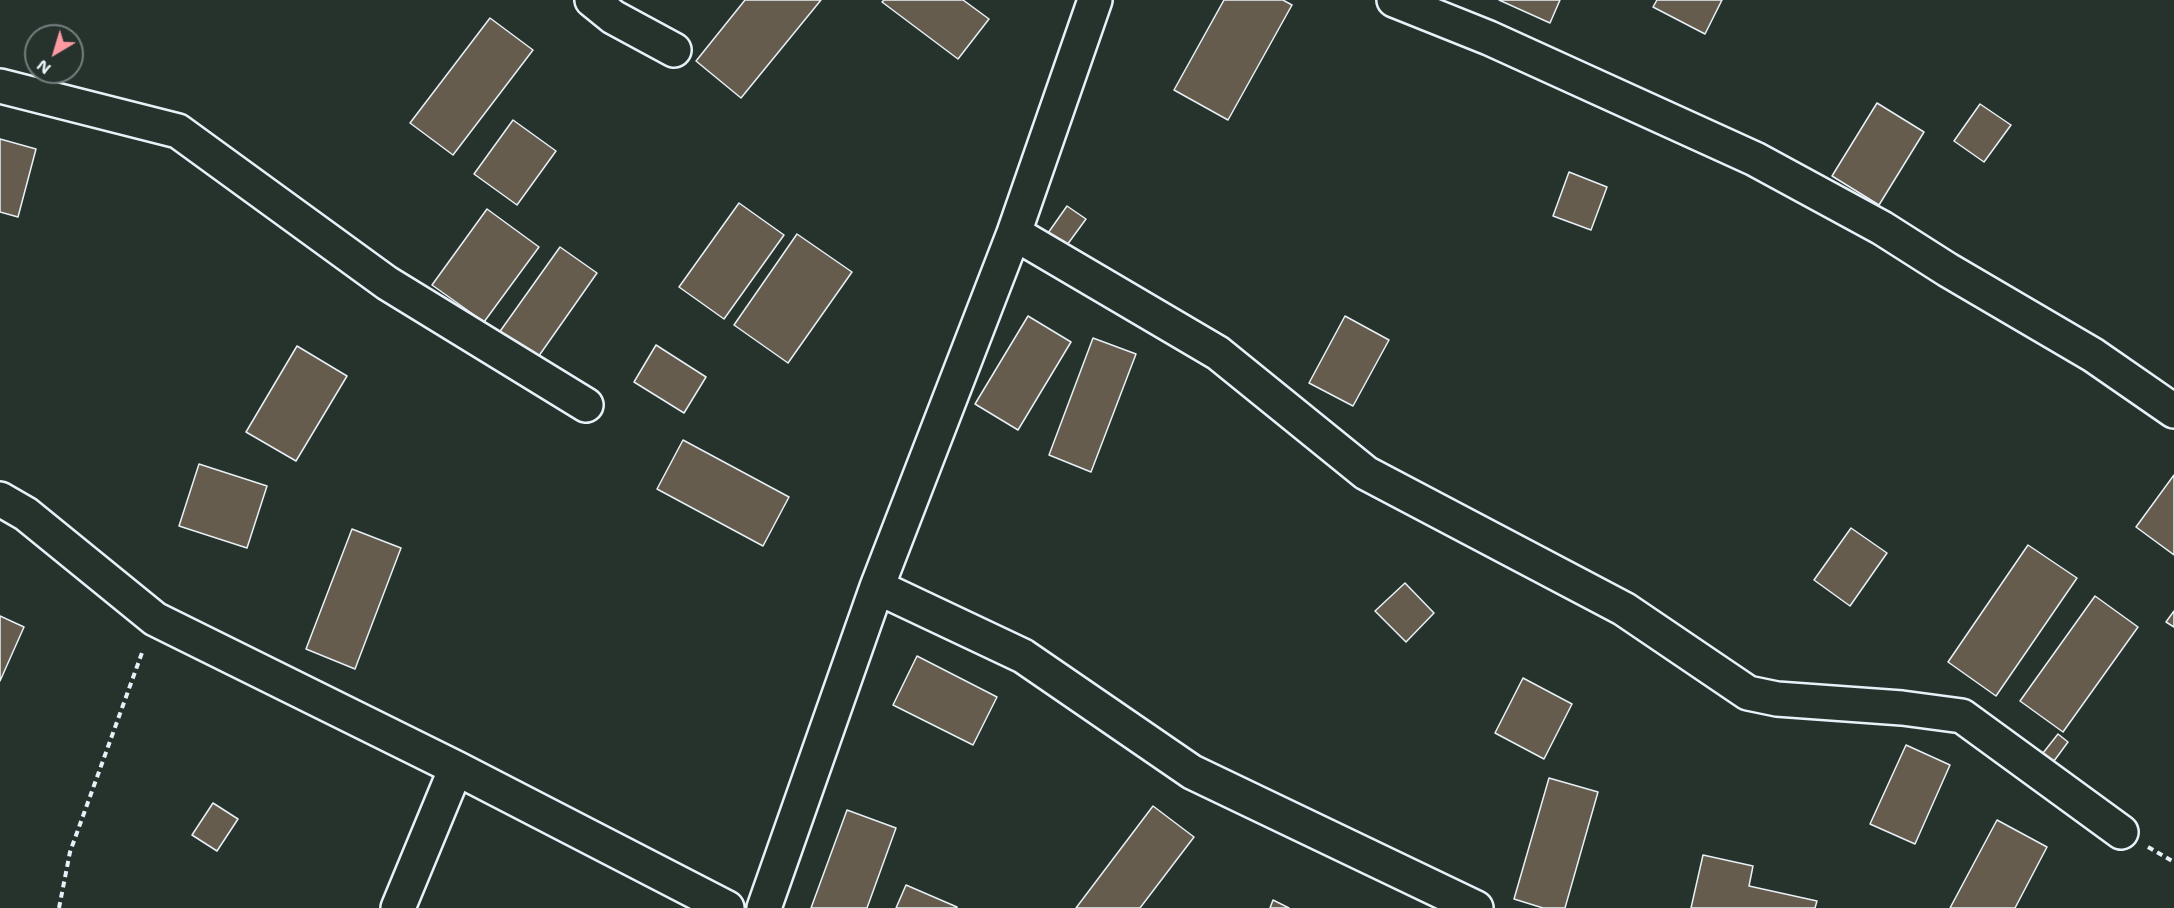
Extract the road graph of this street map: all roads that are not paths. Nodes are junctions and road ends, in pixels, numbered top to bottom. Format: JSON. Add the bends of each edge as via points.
{"nodes":[{"id":1,"x":592,"y":0,"type":"edge"},
{"id":2,"x":1095,"y":0,"type":"edge"},
{"id":3,"x":1394,"y":0,"type":"edge"},
{"id":4,"x":674,"y":50,"type":"dead end"},
{"id":5,"x":0,"y":86,"type":"edge"},
{"id":6,"x":1014,"y":233,"type":"junction"},
{"id":7,"x":586,"y":405,"type":"dead end"},
{"id":8,"x":2174,"y":411,"type":"edge"},
{"id":9,"x":0,"y":499,"type":"edge"},
{"id":10,"x":877,"y":587,"type":"junction"},
{"id":11,"x":456,"y":768,"type":"junction"},
{"id":12,"x":2121,"y":832,"type":"dead end"},
{"id":13,"x":398,"y":908,"type":"edge"},
{"id":14,"x":727,"y":908,"type":"edge"},
{"id":15,"x":764,"y":908,"type":"edge"},
{"id":16,"x":1476,"y":908,"type":"edge"}],
"edges":[{"from":1,"to":4,"type":"street","via":[[613,17]]},
{"from":2,"to":6,"type":"street"},
{"from":3,"to":8,"type":"street","via":[[1489,38],[1755,159],[1882,228],[2093,355]]},
{"from":5,"to":7,"type":"street","via":[[178,130],[387,283]]},
{"from":6,"to":10,"type":"street"},
{"from":6,"to":12,"type":"street","via":[[1218,353],[1366,473],[1624,609],[1748,693],[1962,716]]},
{"from":9,"to":11,"type":"street","via":[[26,514],[155,618]]},
{"from":10,"to":15,"type":"street"},
{"from":10,"to":16,"type":"street","via":[[1023,656],[1192,772]]},
{"from":11,"to":13,"type":"street"},
{"from":11,"to":14,"type":"street"}]}
